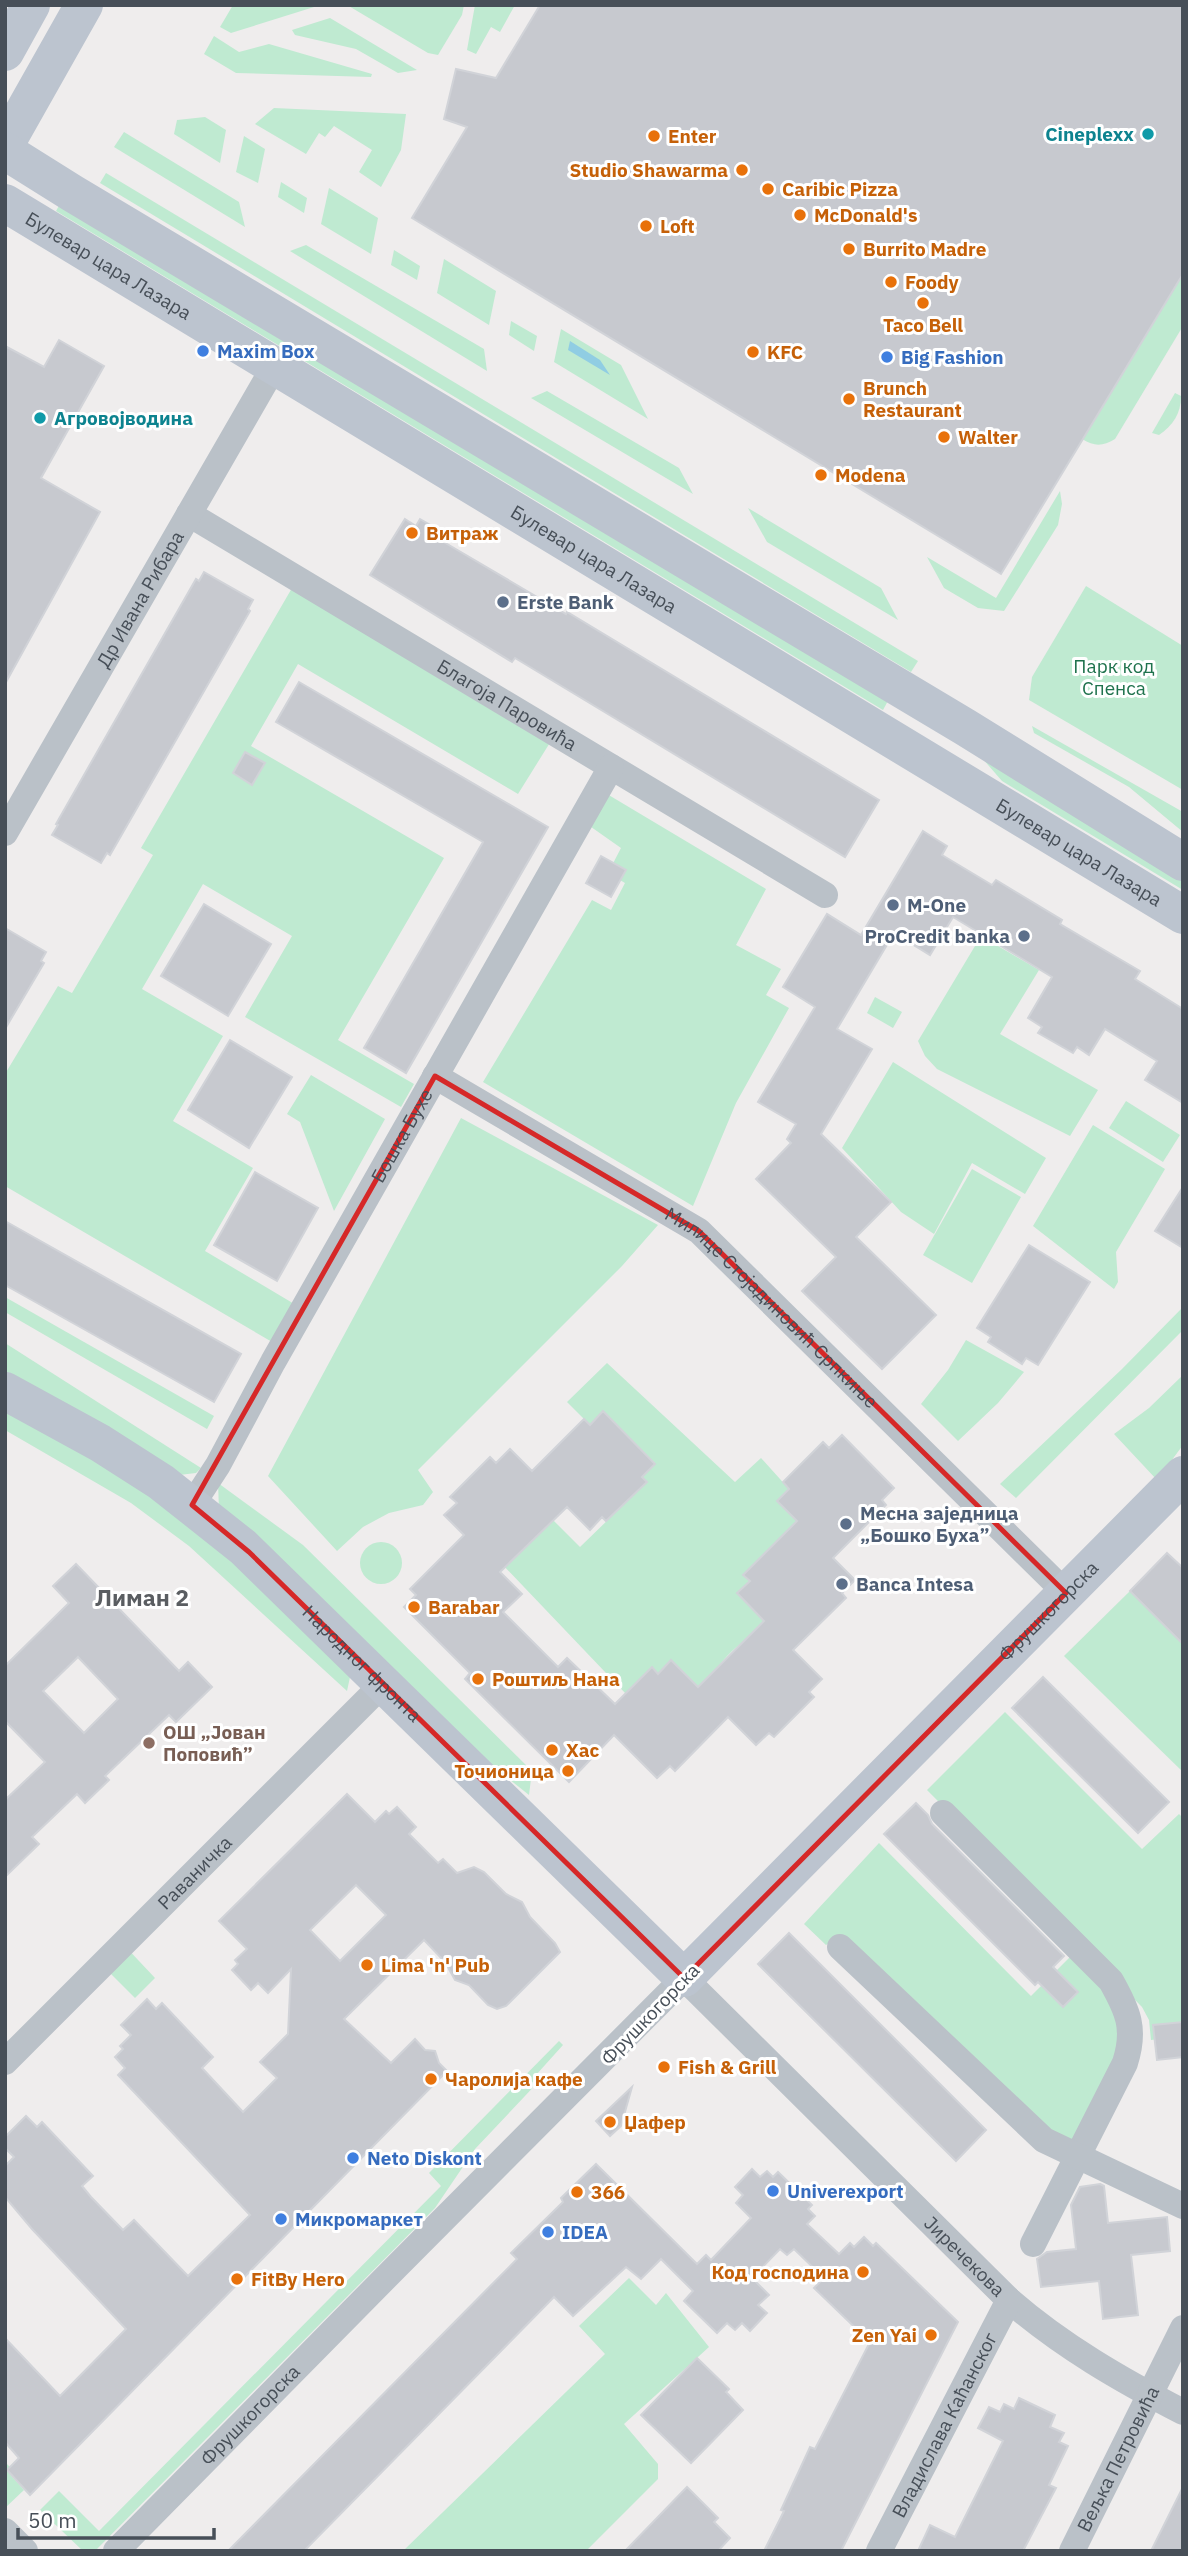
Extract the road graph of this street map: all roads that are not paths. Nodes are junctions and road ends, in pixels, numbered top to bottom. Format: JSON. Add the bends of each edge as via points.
{"nodes":[{"id":1,"x":31,"y":5,"type":"edge"},
{"id":2,"x":85,"y":5,"type":"edge"},
{"id":3,"x":5,"y":52,"type":"edge"},
{"id":4,"x":5,"y":145,"type":"edge"},
{"id":5,"x":5,"y":151,"type":"edge"},
{"id":6,"x":5,"y":202,"type":"edge"},
{"id":7,"x":275,"y":365,"type":"junction"},
{"id":8,"x":189,"y":514,"type":"junction"},
{"id":9,"x":611,"y":767,"type":"junction"},
{"id":10,"x":5,"y":834,"type":"edge"},
{"id":11,"x":1173,"y":852,"type":"edge"},
{"id":12,"x":825,"y":895,"type":"dead end"},
{"id":13,"x":1183,"y":915,"type":"edge"},
{"id":14,"x":435,"y":1076,"type":"junction"},
{"id":15,"x":5,"y":1391,"type":"edge"},
{"id":16,"x":1183,"y":1475,"type":"edge"},
{"id":17,"x":192,"y":1505,"type":"junction"},
{"id":18,"x":1066,"y":1593,"type":"junction"},
{"id":19,"x":383,"y":1684,"type":"junction"},
{"id":20,"x":943,"y":1813,"type":"dead end"},
{"id":21,"x":840,"y":1947,"type":"dead end"},
{"id":22,"x":684,"y":1978,"type":"junction"},
{"id":23,"x":5,"y":2062,"type":"edge"},
{"id":24,"x":1076,"y":2156,"type":"junction"},
{"id":25,"x":1183,"y":2206,"type":"edge"},
{"id":26,"x":1032,"y":2244,"type":"dead end"},
{"id":27,"x":1009,"y":2300,"type":"junction"},
{"id":28,"x":1183,"y":2328,"type":"edge"},
{"id":29,"x":1150,"y":2394,"type":"junction"},
{"id":30,"x":1183,"y":2412,"type":"edge"},
{"id":31,"x":5,"y":2531,"type":"edge"},
{"id":32,"x":25,"y":2551,"type":"edge"},
{"id":33,"x":116,"y":2551,"type":"edge"},
{"id":34,"x":879,"y":2551,"type":"edge"},
{"id":35,"x":1072,"y":2551,"type":"edge"}],
"edges":[{"from":1,"to":3,"type":"main road"},
{"from":2,"to":4,"type":"main road"},
{"from":5,"to":11,"type":"main road"},
{"from":6,"to":7,"type":"main road","name":"Булевар цара Лазара"},
{"from":7,"to":8,"type":"street","name":"Др Ивана Рибара"},
{"from":7,"to":13,"type":"main road","name":"Булевар цара Лазара"},
{"from":8,"to":9,"type":"street","name":"Благоја Паровића"},
{"from":8,"to":10,"type":"street","name":"Др Ивана Рибара"},
{"from":9,"to":12,"type":"street","name":"Благоја Паровића"},
{"from":9,"to":14,"type":"street","name":"Бошка Бухе"},
{"from":14,"to":17,"type":"street","name":"Бошка Бухе"},
{"from":14,"to":18,"type":"street","name":"Милице Стојадиновић Српкиње","via":[[699,1231]]},
{"from":15,"to":17,"type":"main road","name":"Народног фронта","via":[[100,1443]]},
{"from":16,"to":18,"type":"main road","name":"Фрушкогорска"},
{"from":17,"to":19,"type":"main road","name":"Народног фронта","via":[[249,1552]]},
{"from":18,"to":22,"type":"main road","name":"Фрушкогорска"},
{"from":19,"to":22,"type":"main road","name":"Народног фронта"},
{"from":19,"to":23,"type":"street","name":"Раваничка"},
{"from":20,"to":24,"type":"street","via":[[1111,1981],[1127,2008],[1130,2032],[1125,2063]]},
{"from":21,"to":24,"type":"street","via":[[1044,2140]]},
{"from":22,"to":27,"type":"street","name":"Јиречекова"},
{"from":22,"to":33,"type":"street","name":"Фрушкогорска"},
{"from":24,"to":25,"type":"street"},
{"from":24,"to":26,"type":"street"},
{"from":27,"to":29,"type":"street","name":"Јиречекова","via":[[1091,2362]]},
{"from":27,"to":34,"type":"street","name":"Владислава Каћанског"},
{"from":28,"to":29,"type":"street","name":"Вељка Петровића"},
{"from":29,"to":30,"type":"street","name":"Јиречекова"},
{"from":29,"to":35,"type":"street","name":"Вељка Петровића"},
{"from":31,"to":32,"type":"street"}]}
